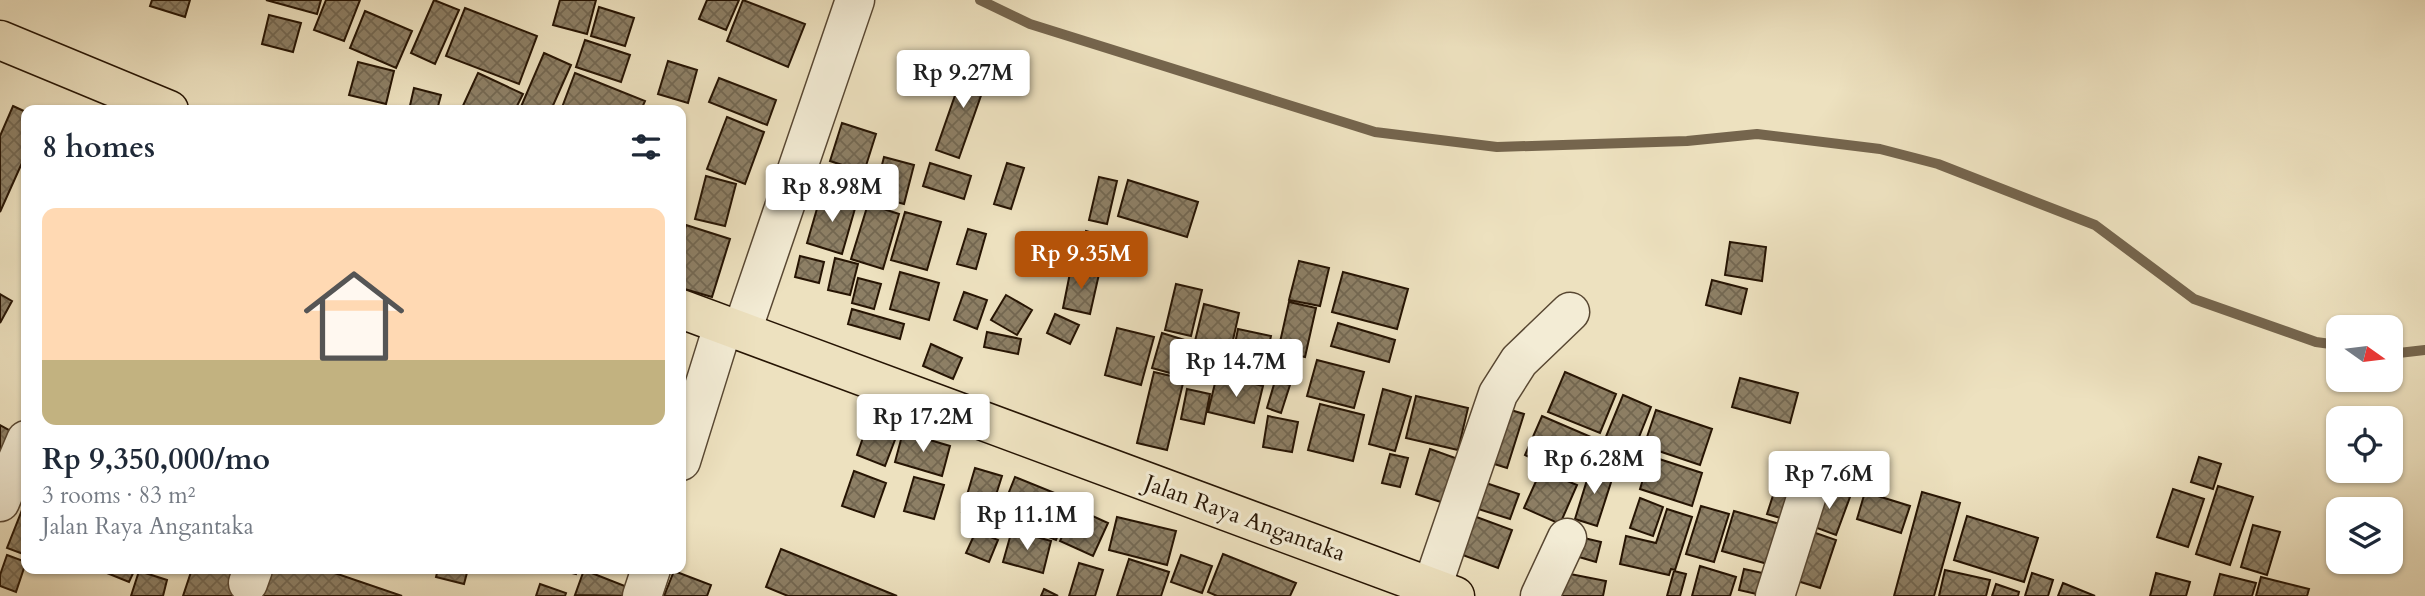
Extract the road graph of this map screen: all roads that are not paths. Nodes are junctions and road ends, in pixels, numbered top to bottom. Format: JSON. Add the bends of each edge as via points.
{"nodes":[{"id":1,"x":856,"y":0,"type":"edge"},
{"id":2,"x":0,"y":40,"type":"edge"},
{"id":3,"x":154,"y":105,"type":"edge"},
{"id":4,"x":686,"y":311,"type":"edge"},
{"id":5,"x":1570,"y":312,"type":"dead end"},
{"id":6,"x":732,"y":328,"type":"junction"},
{"id":7,"x":686,"y":448,"type":"edge"},
{"id":8,"x":21,"y":452,"type":"edge"},
{"id":9,"x":1807,"y":495,"type":"dead end"},
{"id":10,"x":0,"y":502,"type":"edge"},
{"id":11,"x":1567,"y":538,"type":"dead end"},
{"id":12,"x":649,"y":574,"type":"edge"},
{"id":13,"x":1444,"y":592,"type":"edge"},
{"id":14,"x":642,"y":596,"type":"edge"},
{"id":15,"x":1540,"y":596,"type":"edge"},
{"id":16,"x":1775,"y":596,"type":"edge"}],
"edges":[{"from":1,"to":6,"type":"street"},
{"from":2,"to":3,"type":"main road"},
{"from":4,"to":6,"type":"main road","name":"Jalan Raya Angantaka"},
{"from":5,"to":13,"type":"street","via":[[1519,361],[1498,394]]},
{"from":6,"to":7,"type":"street"},
{"from":6,"to":13,"type":"main road","name":"Jalan Raya Angantaka"},
{"from":8,"to":10,"type":"street"},
{"from":9,"to":16,"type":"street"},
{"from":11,"to":15,"type":"street"},
{"from":12,"to":14,"type":"street"}]}
